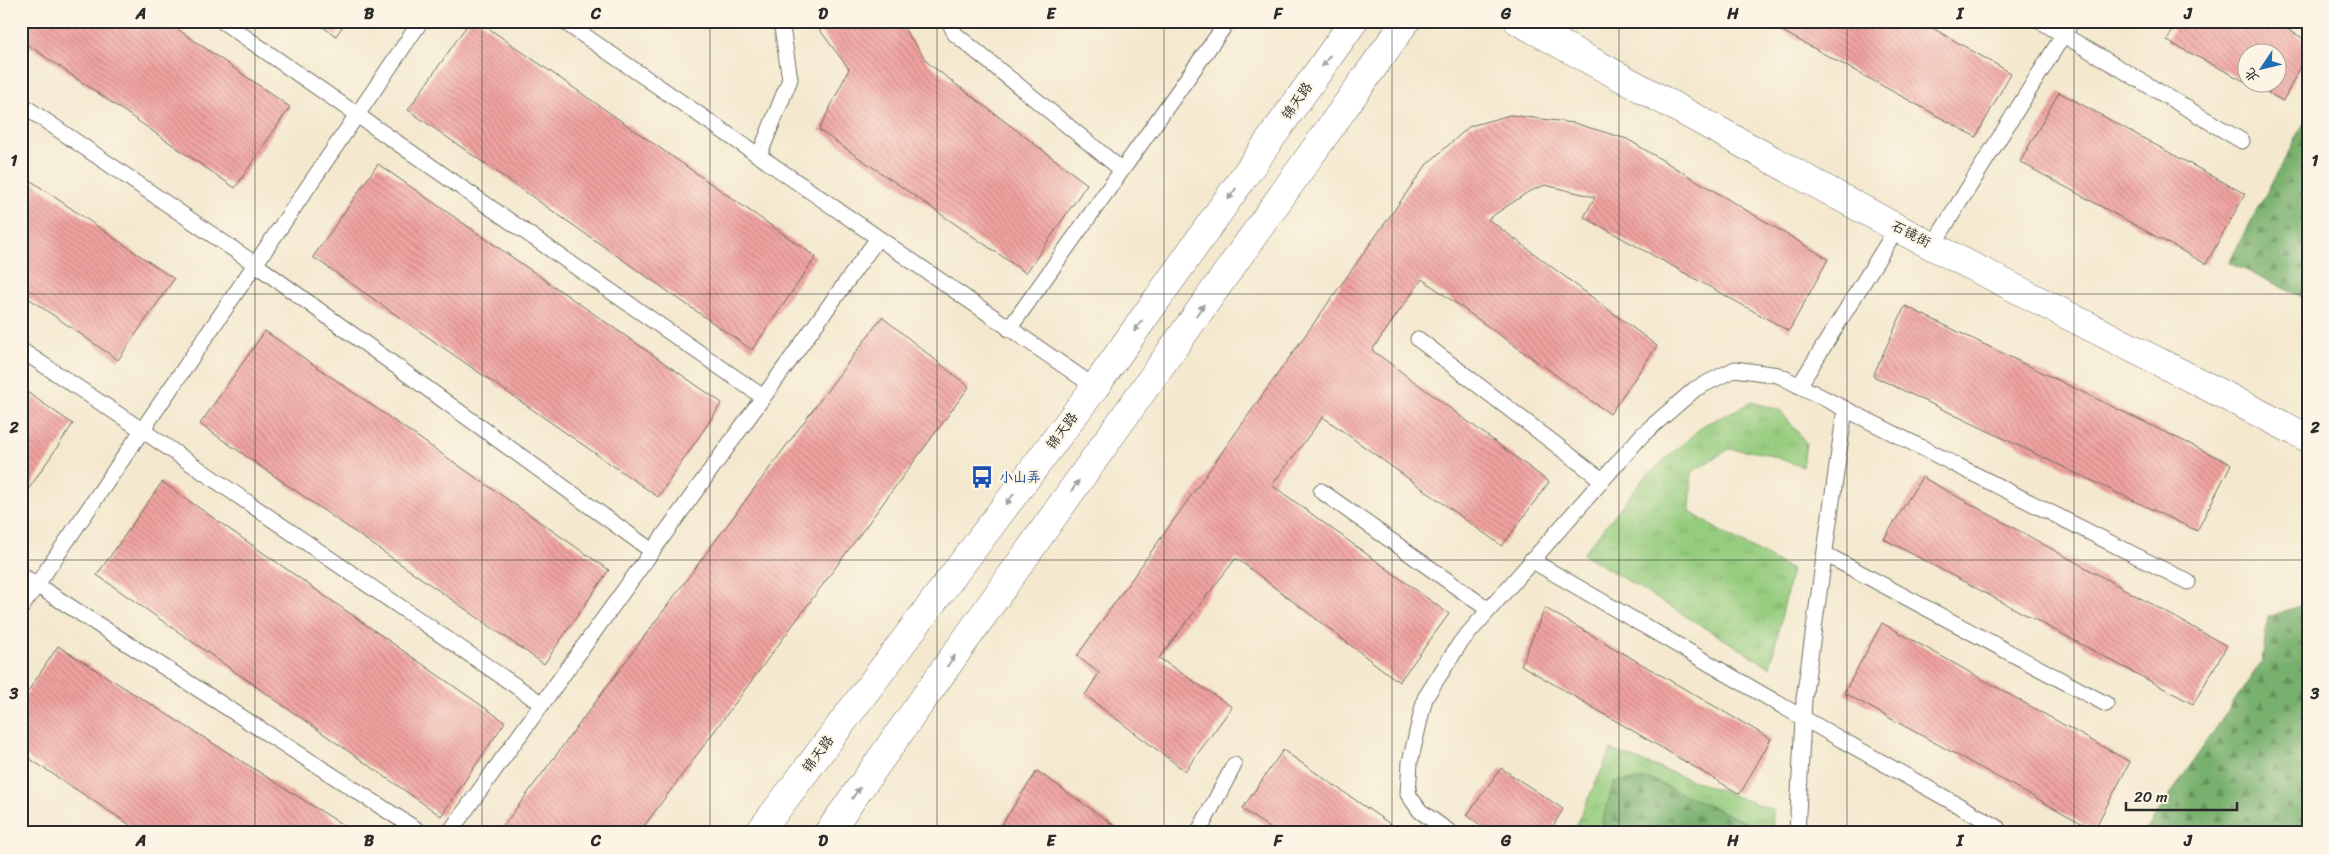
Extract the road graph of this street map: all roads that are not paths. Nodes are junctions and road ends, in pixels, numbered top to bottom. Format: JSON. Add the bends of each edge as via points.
{"nodes":[{"id":1,"x":222,"y":21,"type":"edge"},
{"id":2,"x":421,"y":21,"type":"edge"},
{"id":3,"x":563,"y":21,"type":"edge"},
{"id":4,"x":781,"y":21,"type":"edge"},
{"id":5,"x":949,"y":21,"type":"edge"},
{"id":6,"x":1228,"y":21,"type":"edge"},
{"id":7,"x":1354,"y":21,"type":"edge"},
{"id":8,"x":1406,"y":21,"type":"edge"},
{"id":9,"x":1518,"y":21,"type":"edge"},
{"id":10,"x":2040,"y":21,"type":"edge"},
{"id":11,"x":2072,"y":21,"type":"edge"},
{"id":12,"x":2064,"y":35,"type":"junction"},
{"id":13,"x":21,"y":104,"type":"edge"},
{"id":14,"x":357,"y":115,"type":"junction"},
{"id":15,"x":2242,"y":141,"type":"dead end"},
{"id":16,"x":759,"y":156,"type":"junction"},
{"id":17,"x":1122,"y":170,"type":"junction"},
{"id":18,"x":1897,"y":228,"type":"junction"},
{"id":19,"x":878,"y":238,"type":"junction"},
{"id":20,"x":1932,"y":245,"type":"junction"},
{"id":21,"x":255,"y":264,"type":"junction"},
{"id":22,"x":1010,"y":329,"type":"junction"},
{"id":23,"x":1418,"y":339,"type":"dead end"},
{"id":24,"x":21,"y":350,"type":"edge"},
{"id":25,"x":1800,"y":386,"type":"junction"},
{"id":26,"x":1095,"y":387,"type":"junction"},
{"id":27,"x":763,"y":397,"type":"junction"},
{"id":28,"x":1845,"y":409,"type":"junction"},
{"id":29,"x":142,"y":430,"type":"junction"},
{"id":30,"x":2308,"y":438,"type":"edge"},
{"id":31,"x":1602,"y":480,"type":"junction"},
{"id":32,"x":1321,"y":491,"type":"dead end"},
{"id":33,"x":652,"y":551,"type":"junction"},
{"id":34,"x":1825,"y":554,"type":"junction"},
{"id":35,"x":1532,"y":560,"type":"junction"},
{"id":36,"x":21,"y":575,"type":"edge"},
{"id":37,"x":2188,"y":582,"type":"dead end"},
{"id":38,"x":37,"y":585,"type":"junction"},
{"id":39,"x":21,"y":608,"type":"edge"},
{"id":40,"x":1489,"y":610,"type":"junction"},
{"id":41,"x":542,"y":704,"type":"junction"},
{"id":42,"x":2106,"y":704,"type":"dead end"},
{"id":43,"x":1803,"y":718,"type":"junction"},
{"id":44,"x":1234,"y":765,"type":"dead end"},
{"id":45,"x":1997,"y":827,"type":"dead end"},
{"id":46,"x":422,"y":833,"type":"edge"},
{"id":47,"x":449,"y":833,"type":"edge"},
{"id":48,"x":759,"y":833,"type":"edge"},
{"id":49,"x":828,"y":833,"type":"edge"},
{"id":50,"x":1198,"y":833,"type":"edge"},
{"id":51,"x":1451,"y":833,"type":"edge"},
{"id":52,"x":1797,"y":833,"type":"edge"}],
"edges":[{"from":1,"to":14,"type":"lane"},
{"from":2,"to":14,"type":"lane"},
{"from":3,"to":16,"type":"lane"},
{"from":4,"to":16,"type":"lane","via":[[790,79]]},
{"from":5,"to":17,"type":"lane","via":[[955,34]]},
{"from":6,"to":17,"type":"lane"},
{"from":7,"to":26,"type":"main road","name":"锦天路","one_way":true},
{"from":49,"to":8,"type":"main road","one_way":true},
{"from":9,"to":18,"type":"main road","name":"石镜街"},
{"from":10,"to":12,"type":"lane"},
{"from":11,"to":12,"type":"lane"},
{"from":12,"to":15,"type":"lane"},
{"from":12,"to":20,"type":"lane"},
{"from":13,"to":21,"type":"lane"},
{"from":14,"to":21,"type":"lane"},
{"from":14,"to":27,"type":"lane"},
{"from":16,"to":19,"type":"lane"},
{"from":17,"to":22,"type":"lane"},
{"from":18,"to":20,"type":"main road","name":"石镜街"},
{"from":18,"to":25,"type":"lane"},
{"from":19,"to":22,"type":"lane"},
{"from":19,"to":27,"type":"lane"},
{"from":20,"to":30,"type":"main road","name":"石镜街"},
{"from":21,"to":29,"type":"lane"},
{"from":21,"to":33,"type":"lane"},
{"from":22,"to":26,"type":"lane"},
{"from":23,"to":31,"type":"lane"},
{"from":24,"to":29,"type":"lane"},
{"from":25,"to":28,"type":"lane"},
{"from":25,"to":31,"type":"lane","via":[[1778,375],[1735,369],[1695,389],[1642,435]]},
{"from":26,"to":48,"type":"main road","name":"锦天路","one_way":true},
{"from":27,"to":33,"type":"lane"},
{"from":28,"to":34,"type":"lane"},
{"from":28,"to":37,"type":"lane"},
{"from":29,"to":38,"type":"lane"},
{"from":29,"to":41,"type":"lane"},
{"from":31,"to":35,"type":"lane"},
{"from":32,"to":40,"type":"lane"},
{"from":33,"to":41,"type":"lane"},
{"from":34,"to":42,"type":"lane"},
{"from":34,"to":43,"type":"lane"},
{"from":35,"to":40,"type":"lane"},
{"from":35,"to":43,"type":"lane"},
{"from":36,"to":38,"type":"lane"},
{"from":38,"to":39,"type":"lane"},
{"from":38,"to":46,"type":"lane"},
{"from":40,"to":51,"type":"lane","via":[[1460,643],[1425,698],[1410,762],[1408,794],[1420,811]]},
{"from":41,"to":47,"type":"lane"},
{"from":43,"to":45,"type":"lane"},
{"from":43,"to":52,"type":"lane"},
{"from":44,"to":50,"type":"lane"}]}
